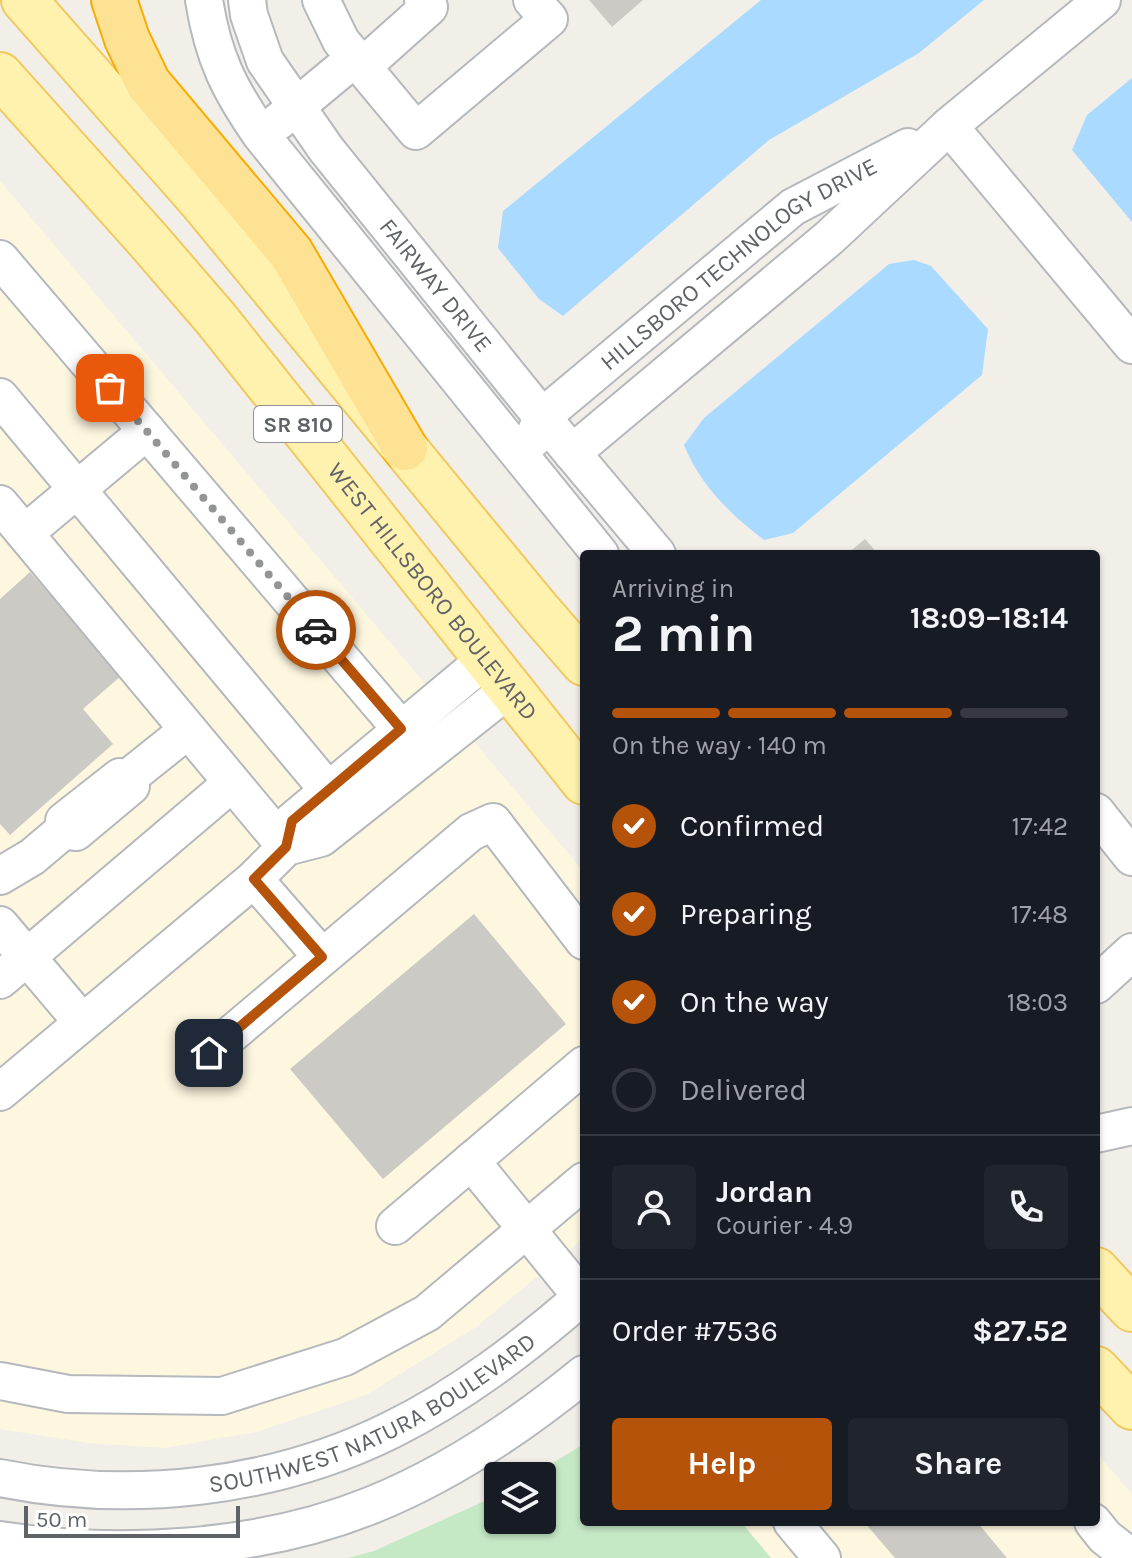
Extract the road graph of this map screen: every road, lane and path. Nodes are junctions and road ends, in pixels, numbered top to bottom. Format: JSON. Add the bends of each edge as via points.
{"nodes":[{"id":1,"x":24,"y":0,"type":"edge"},
{"id":2,"x":114,"y":0,"type":"edge"},
{"id":3,"x":204,"y":0,"type":"edge"},
{"id":4,"x":247,"y":0,"type":"edge"},
{"id":5,"x":321,"y":0,"type":"edge"},
{"id":6,"x":423,"y":0,"type":"edge"},
{"id":7,"x":532,"y":0,"type":"edge"},
{"id":8,"x":1102,"y":0,"type":"edge"},
{"id":9,"x":358,"y":63,"type":"junction"},
{"id":10,"x":0,"y":75,"type":"edge"},
{"id":11,"x":296,"y":107,"type":"junction"},
{"id":12,"x":949,"y":126,"type":"junction"},
{"id":13,"x":261,"y":135,"type":"junction"},
{"id":14,"x":0,"y":259,"type":"edge"},
{"id":15,"x":1132,"y":345,"type":"edge"},
{"id":16,"x":0,"y":397,"type":"edge"},
{"id":17,"x":542,"y":417,"type":"junction"},
{"id":18,"x":147,"y":431,"type":"junction"},
{"id":19,"x":405,"y":448,"type":"junction"},
{"id":20,"x":572,"y":453,"type":"junction"},
{"id":21,"x":525,"y":462,"type":"junction"},
{"id":22,"x":77,"y":489,"type":"junction"},
{"id":23,"x":0,"y":504,"type":"edge"},
{"id":24,"x":25,"y":533,"type":"junction"},
{"id":25,"x":597,"y":550,"type":"edge"},
{"id":26,"x":654,"y":550,"type":"edge"},
{"id":27,"x":580,"y":658,"type":"edge"},
{"id":28,"x":497,"y":674,"type":"junction"},
{"id":29,"x":401,"y":729,"type":"junction"},
{"id":30,"x":188,"y":730,"type":"junction"},
{"id":31,"x":580,"y":777,"type":"edge"},
{"id":32,"x":232,"y":783,"type":"junction"},
{"id":33,"x":328,"y":790,"type":"junction"},
{"id":34,"x":1100,"y":817,"type":"edge"},
{"id":35,"x":286,"y":847,"type":"junction"},
{"id":36,"x":1132,"y":857,"type":"edge"},
{"id":37,"x":0,"y":876,"type":"edge"},
{"id":38,"x":254,"y":879,"type":"junction"},
{"id":39,"x":0,"y":925,"type":"edge"},
{"id":40,"x":580,"y":936,"type":"edge"},
{"id":41,"x":1132,"y":952,"type":"edge"},
{"id":42,"x":322,"y":957,"type":"junction"},
{"id":43,"x":13,"y":969,"type":"edge"},
{"id":44,"x":1100,"y":981,"type":"edge"},
{"id":45,"x":82,"y":1022,"type":"junction"},
{"id":46,"x":209,"y":1053,"type":"dead end"},
{"id":47,"x":580,"y":1068,"type":"edge"},
{"id":48,"x":0,"y":1092,"type":"edge"},
{"id":49,"x":1132,"y":1126,"type":"edge"},
{"id":50,"x":1100,"y":1133,"type":"edge"},
{"id":51,"x":471,"y":1161,"type":"junction"},
{"id":52,"x":580,"y":1184,"type":"edge"},
{"id":53,"x":395,"y":1226,"type":"dead end"},
{"id":54,"x":528,"y":1230,"type":"junction"},
{"id":55,"x":1100,"y":1274,"type":"edge"},
{"id":56,"x":580,"y":1292,"type":"edge"},
{"id":57,"x":580,"y":1298,"type":"edge"},
{"id":58,"x":1132,"y":1309,"type":"edge"},
{"id":59,"x":1100,"y":1373,"type":"edge"},
{"id":60,"x":580,"y":1377,"type":"edge"},
{"id":61,"x":0,"y":1381,"type":"edge"},
{"id":62,"x":1132,"y":1407,"type":"edge"},
{"id":63,"x":0,"y":1478,"type":"edge"},
{"id":64,"x":795,"y":1526,"type":"edge"},
{"id":65,"x":1096,"y":1526,"type":"edge"},
{"id":66,"x":0,"y":1540,"type":"edge"},
{"id":67,"x":822,"y":1558,"type":"edge"},
{"id":68,"x":1132,"y":1558,"type":"edge"}],
"edges":[{"from":1,"to":19,"type":"main road","number":"SR 810","via":[[202,202]]},
{"from":2,"to":19,"type":"highway","via":[[148,83],[291,253]]},
{"from":3,"to":13,"type":"street","name":"FAIRWAY DRIVE","via":[[224,77]]},
{"from":4,"to":11,"type":"street","name":"FAIRWAY DRIVE","via":[[265,61]]},
{"from":5,"to":9,"type":"street"},
{"from":6,"to":9,"type":"street","via":[[429,7]]},
{"from":7,"to":9,"type":"street","via":[[549,19],[416,131]]},
{"from":8,"to":12,"type":"street","name":"HILLSBORO TECHNOLOGY DRIVE"},
{"from":9,"to":11,"type":"street"},
{"from":10,"to":28,"type":"main road","name":"WEST HILLSBORO BOULEVARD","number":"SR 810","via":[[217,320]]},
{"from":11,"to":13,"type":"street"},
{"from":11,"to":17,"type":"street","name":"FAIRWAY DRIVE"},
{"from":12,"to":15,"type":"street"},
{"from":12,"to":17,"type":"street","name":"HILLSBORO TECHNOLOGY DRIVE","via":[[793,207]]},
{"from":12,"to":20,"type":"street","name":"HILLSBORO TECHNOLOGY DRIVE","via":[[829,238]]},
{"from":13,"to":21,"type":"street","name":"FAIRWAY DRIVE"},
{"from":14,"to":18,"type":"street"},
{"from":16,"to":22,"type":"street"},
{"from":17,"to":20,"type":"street","name":"FAIRWAY DRIVE"},
{"from":17,"to":21,"type":"street"},
{"from":18,"to":22,"type":"street"},
{"from":18,"to":29,"type":"street"},
{"from":19,"to":27,"type":"main road","number":"SR 810"},
{"from":20,"to":21,"type":"street"},
{"from":20,"to":26,"type":"street","name":"FAIRWAY DRIVE"},
{"from":21,"to":25,"type":"street","name":"FAIRWAY DRIVE"},
{"from":22,"to":24,"type":"street"},
{"from":22,"to":33,"type":"street"},
{"from":23,"to":24,"type":"street"},
{"from":24,"to":30,"type":"street"},
{"from":28,"to":29,"type":"street"},
{"from":28,"to":31,"type":"main road","name":"WEST HILLSBORO BOULEVARD","number":"SR 810"},
{"from":28,"to":35,"type":"street","via":[[321,838]]},
{"from":29,"to":33,"type":"street"},
{"from":30,"to":32,"type":"street"},
{"from":30,"to":37,"type":"street","via":[[128,778],[131,786],[76,832],[64,830]]},
{"from":32,"to":35,"type":"street"},
{"from":32,"to":43,"type":"street"},
{"from":33,"to":35,"type":"street","via":[[292,821]]},
{"from":34,"to":36,"type":"street"},
{"from":35,"to":38,"type":"street"},
{"from":38,"to":42,"type":"street"},
{"from":38,"to":45,"type":"street"},
{"from":39,"to":43,"type":"street"},
{"from":40,"to":42,"type":"street","via":[[493,822],[471,832]]},
{"from":41,"to":44,"type":"street"},
{"from":42,"to":46,"type":"street"},
{"from":43,"to":45,"type":"street"},
{"from":45,"to":48,"type":"street"},
{"from":47,"to":51,"type":"street"},
{"from":49,"to":50,"type":"street"},
{"from":51,"to":53,"type":"street"},
{"from":51,"to":54,"type":"street"},
{"from":52,"to":54,"type":"street"},
{"from":54,"to":56,"type":"street"},
{"from":54,"to":61,"type":"street","via":[[427,1313],[377,1331],[345,1357],[217,1386],[111,1387],[68,1394]]},
{"from":55,"to":58,"type":"main road"},
{"from":57,"to":63,"type":"street","name":"SOUTHWEST NATURA BOULEVARD","via":[[515,1352],[434,1406],[348,1450],[304,1464],[162,1489],[65,1488]]},
{"from":59,"to":62,"type":"main road"},
{"from":60,"to":66,"type":"street","via":[[510,1431],[454,1465],[371,1506],[321,1522],[166,1549],[115,1551]]},
{"from":64,"to":67,"type":"street"},
{"from":65,"to":68,"type":"street"}]}
